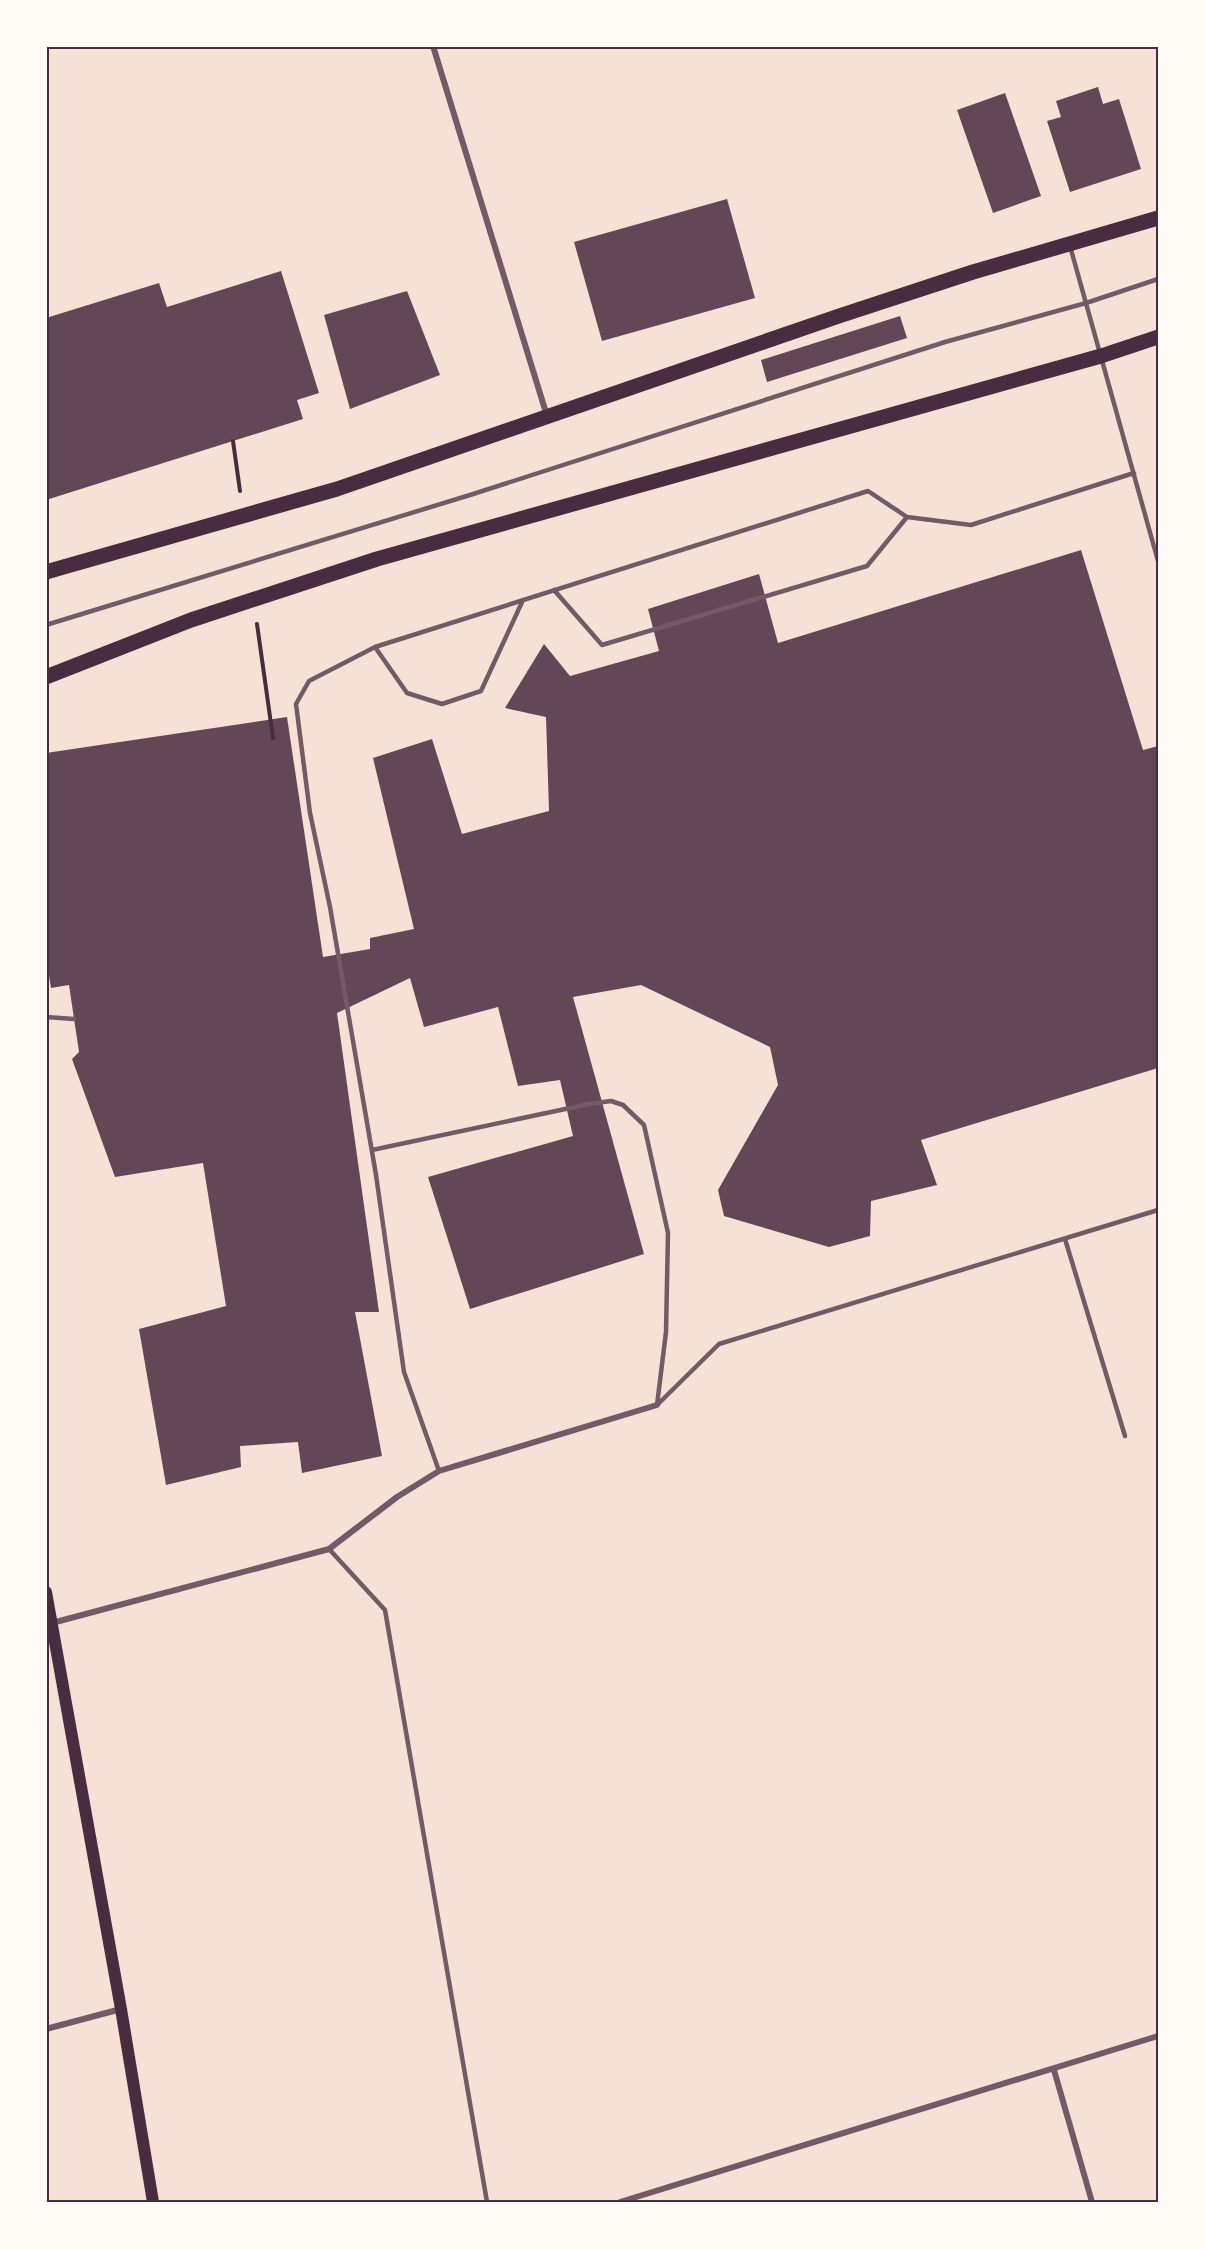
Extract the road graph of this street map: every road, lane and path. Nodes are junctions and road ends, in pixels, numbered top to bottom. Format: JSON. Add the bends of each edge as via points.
{"nodes":[{"id":1,"x":433,"y":46,"type":"edge"},
{"id":2,"x":1158,"y":218,"type":"edge"},
{"id":3,"x":1069,"y":244,"type":"junction"},
{"id":4,"x":1158,"y":279,"type":"edge"},
{"id":5,"x":1086,"y":303,"type":"junction"},
{"id":6,"x":1158,"y":337,"type":"edge"},
{"id":7,"x":1101,"y":356,"type":"junction"},
{"id":8,"x":548,"y":417,"type":"junction"},
{"id":9,"x":1134,"y":473,"type":"junction"},
{"id":10,"x":907,"y":517,"type":"junction"},
{"id":11,"x":1158,"y":561,"type":"edge"},
{"id":12,"x":46,"y":572,"type":"edge"},
{"id":13,"x":554,"y":590,"type":"junction"},
{"id":14,"x":523,"y":600,"type":"junction"},
{"id":15,"x":46,"y":625,"type":"edge"},
{"id":16,"x":375,"y":647,"type":"junction"},
{"id":17,"x":46,"y":677,"type":"edge"},
{"id":18,"x":46,"y":1017,"type":"edge"},
{"id":19,"x":74,"y":1019,"type":"dead end"},
{"id":20,"x":372,"y":1150,"type":"junction"},
{"id":21,"x":1158,"y":1210,"type":"edge"},
{"id":22,"x":1065,"y":1239,"type":"junction"},
{"id":23,"x":657,"y":1405,"type":"junction"},
{"id":24,"x":1125,"y":1436,"type":"dead end"},
{"id":25,"x":439,"y":1471,"type":"junction"},
{"id":26,"x":329,"y":1549,"type":"junction"},
{"id":27,"x":46,"y":1592,"type":"edge"},
{"id":28,"x":52,"y":1623,"type":"junction"},
{"id":29,"x":121,"y":2009,"type":"junction"},
{"id":30,"x":46,"y":2029,"type":"edge"},
{"id":31,"x":1158,"y":2036,"type":"edge"},
{"id":32,"x":1054,"y":2070,"type":"junction"},
{"id":33,"x":153,"y":2202,"type":"edge"},
{"id":34,"x":487,"y":2202,"type":"edge"},
{"id":35,"x":620,"y":2202,"type":"edge"},
{"id":36,"x":1092,"y":2202,"type":"edge"}],
"edges":[{"from":1,"to":8,"type":"street"},
{"from":2,"to":3,"type":"main road"},
{"from":3,"to":5,"type":"lane"},
{"from":3,"to":8,"type":"main road","via":[[850,313]]},
{"from":4,"to":5,"type":"lane"},
{"from":5,"to":7,"type":"lane"},
{"from":5,"to":15,"type":"lane","via":[[945,342],[470,495]]},
{"from":6,"to":7,"type":"main road"},
{"from":7,"to":9,"type":"lane"},
{"from":7,"to":17,"type":"main road","via":[[377,560],[191,620]]},
{"from":8,"to":12,"type":"main road","via":[[337,489]]},
{"from":9,"to":10,"type":"lane","via":[[971,525]]},
{"from":9,"to":11,"type":"lane"},
{"from":10,"to":13,"type":"lane","via":[[868,491]]},
{"from":10,"to":13,"type":"lane","via":[[867,566],[602,645]]},
{"from":13,"to":14,"type":"lane"},
{"from":14,"to":16,"type":"lane"},
{"from":14,"to":16,"type":"lane","via":[[481,691],[442,704],[407,693]]},
{"from":16,"to":20,"type":"lane","via":[[309,681],[296,704],[310,813]]},
{"from":18,"to":19,"type":"lane"},
{"from":20,"to":23,"type":"lane","via":[[589,1104],[611,1101],[623,1105],[645,1125],[668,1233],[666,1332]]},
{"from":20,"to":25,"type":"lane","via":[[404,1372]]},
{"from":21,"to":22,"type":"lane"},
{"from":22,"to":23,"type":"lane","via":[[719,1344]]},
{"from":22,"to":24,"type":"lane"},
{"from":23,"to":25,"type":"street"},
{"from":25,"to":26,"type":"street","via":[[397,1497]]},
{"from":26,"to":28,"type":"street"},
{"from":26,"to":34,"type":"lane","via":[[385,1610]]},
{"from":27,"to":28,"type":"main road"},
{"from":28,"to":29,"type":"main road"},
{"from":29,"to":30,"type":"street"},
{"from":29,"to":33,"type":"main road"},
{"from":31,"to":32,"type":"street"},
{"from":32,"to":35,"type":"street"},
{"from":32,"to":36,"type":"street"}]}
